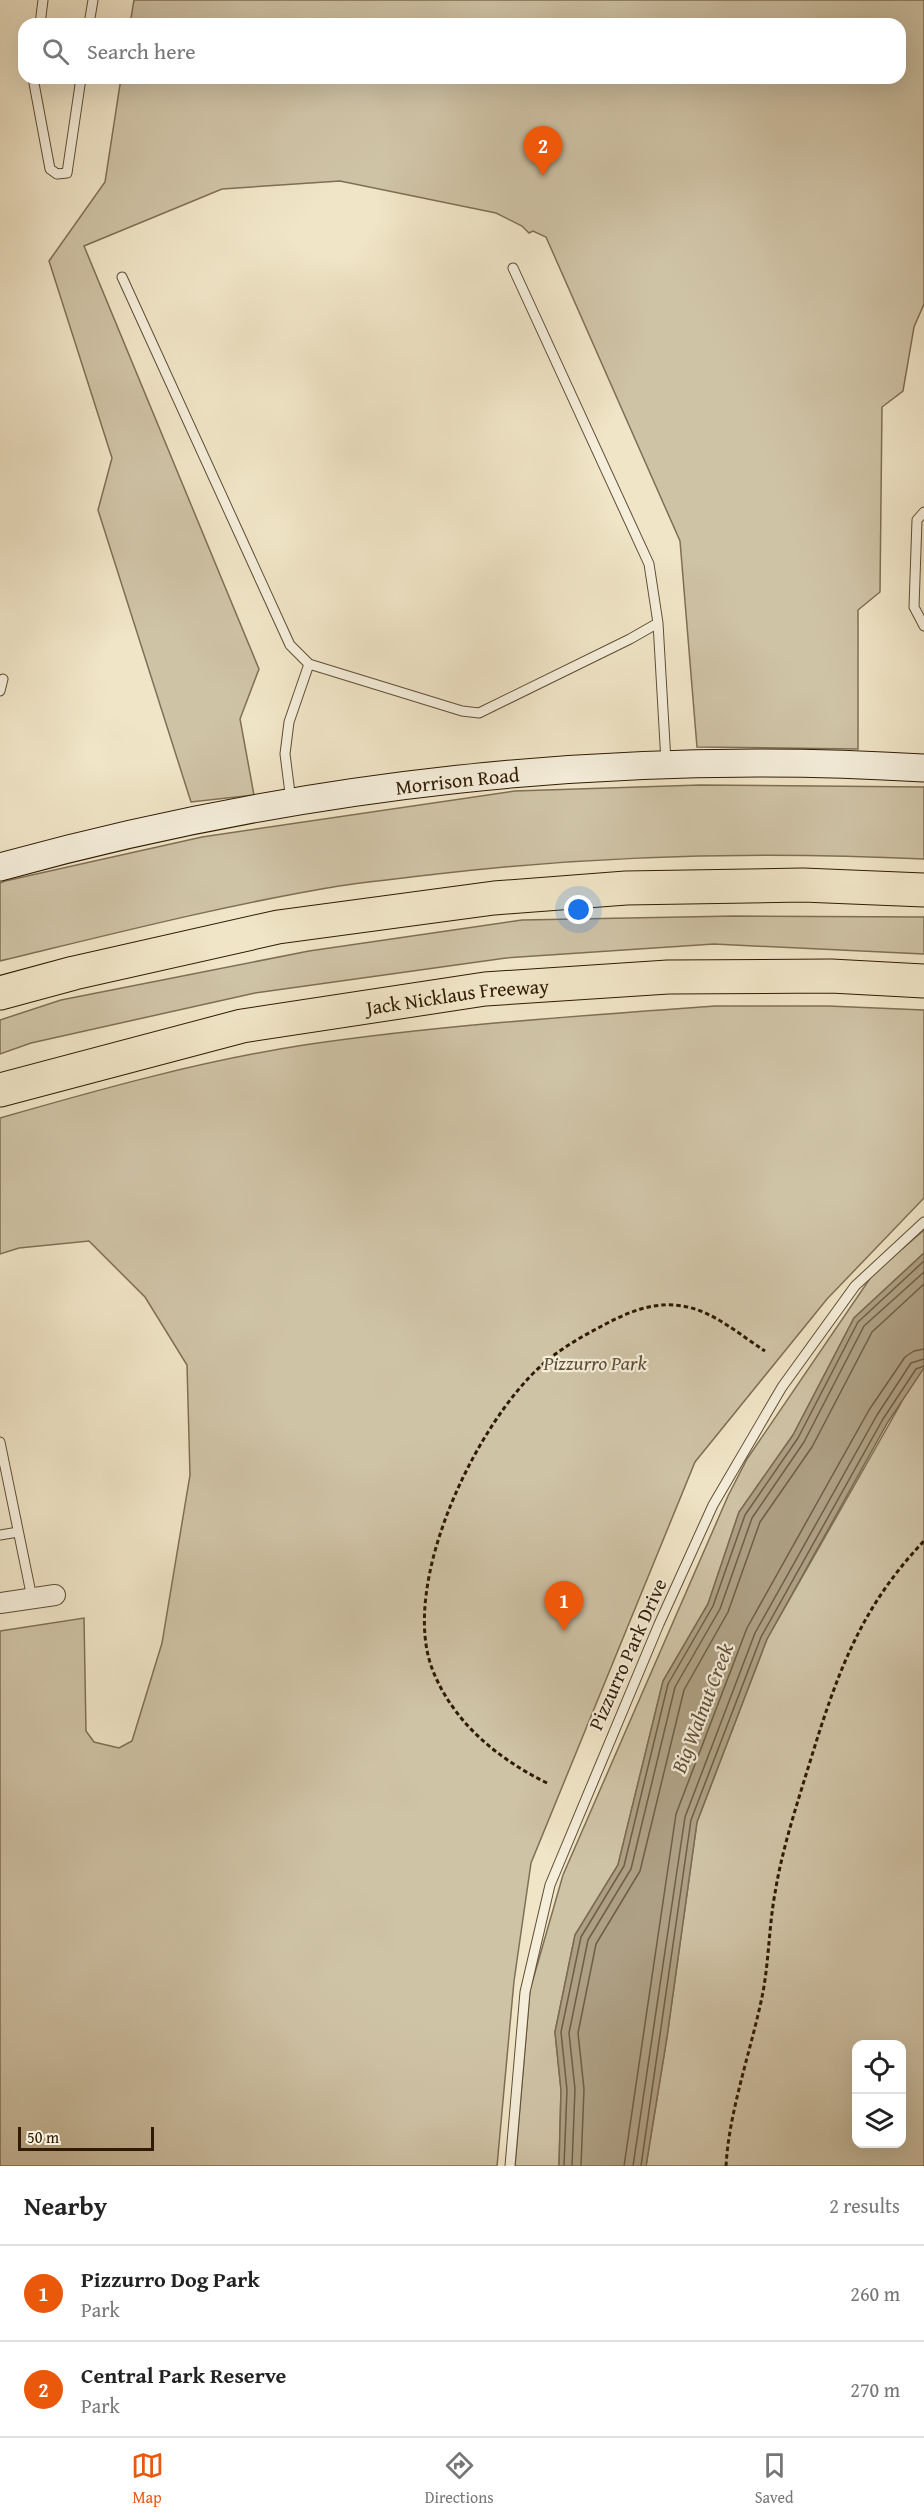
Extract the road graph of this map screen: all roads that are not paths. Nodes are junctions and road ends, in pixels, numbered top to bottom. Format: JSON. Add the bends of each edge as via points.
{"nodes":[{"id":1,"x":44,"y":0,"type":"edge"},
{"id":2,"x":93,"y":0,"type":"edge"},
{"id":3,"x":41,"y":18,"type":"edge"},
{"id":4,"x":90,"y":18,"type":"edge"},
{"id":5,"x":34,"y":84,"type":"edge"},
{"id":6,"x":80,"y":84,"type":"edge"},
{"id":7,"x":513,"y":268,"type":"dead end"},
{"id":8,"x":122,"y":277,"type":"dead end"},
{"id":9,"x":924,"y":512,"type":"edge"},
{"id":10,"x":658,"y":623,"type":"junction"},
{"id":11,"x":924,"y":626,"type":"edge"},
{"id":12,"x":309,"y":664,"type":"junction"},
{"id":13,"x":3,"y":679,"type":"dead end"},
{"id":14,"x":0,"y":691,"type":"edge"},
{"id":15,"x":666,"y":765,"type":"junction"},
{"id":16,"x":924,"y":768,"type":"edge"},
{"id":17,"x":291,"y":803,"type":"junction"},
{"id":18,"x":0,"y":867,"type":"edge"},
{"id":19,"x":924,"y":890,"type":"edge"},
{"id":20,"x":924,"y":981,"type":"edge"},
{"id":21,"x":0,"y":993,"type":"edge"},
{"id":22,"x":0,"y":1090,"type":"edge"},
{"id":23,"x":924,"y":1222,"type":"edge"},
{"id":24,"x":0,"y":1442,"type":"edge"},
{"id":25,"x":18,"y":1532,"type":"junction"},
{"id":26,"x":0,"y":1535,"type":"edge"},
{"id":27,"x":55,"y":1595,"type":"dead end"},
{"id":28,"x":32,"y":1598,"type":"junction"},
{"id":29,"x":0,"y":1603,"type":"edge"},
{"id":30,"x":510,"y":2166,"type":"edge"}],
"edges":[{"from":1,"to":3,"type":"lane"},
{"from":2,"to":4,"type":"lane"},
{"from":5,"to":6,"type":"lane","via":[[50,169],[57,174],[67,173]]},
{"from":7,"to":10,"type":"lane","via":[[649,564]]},
{"from":8,"to":12,"type":"lane","via":[[290,645]]},
{"from":9,"to":11,"type":"lane","via":[[917,520],[914,607]]},
{"from":10,"to":12,"type":"lane","via":[[479,713]]},
{"from":10,"to":15,"type":"lane"},
{"from":12,"to":17,"type":"lane","via":[[289,722],[285,754]]},
{"from":13,"to":14,"type":"lane"},
{"from":15,"to":16,"type":"street","name":"Morrison Road"},
{"from":15,"to":17,"type":"street","name":"Morrison Road","via":[[507,774]]},
{"from":17,"to":18,"type":"street","name":"Morrison Road","via":[[213,816]]},
{"from":19,"to":21,"type":"highway","via":[[803,885],[626,888],[494,898],[279,927]]},
{"from":20,"to":22,"type":"highway","name":"Jack Nicklaus Freeway","via":[[831,976],[668,977],[485,989],[242,1026]]},
{"from":23,"to":30,"type":"lane","name":"Pizzurro Park Drive","via":[[855,1286],[783,1387],[713,1505],[659,1624],[550,1886],[525,1992]]},
{"from":24,"to":25,"type":"lane"},
{"from":25,"to":26,"type":"lane"},
{"from":25,"to":28,"type":"lane"},
{"from":27,"to":28,"type":"street"},
{"from":28,"to":29,"type":"street"}]}
